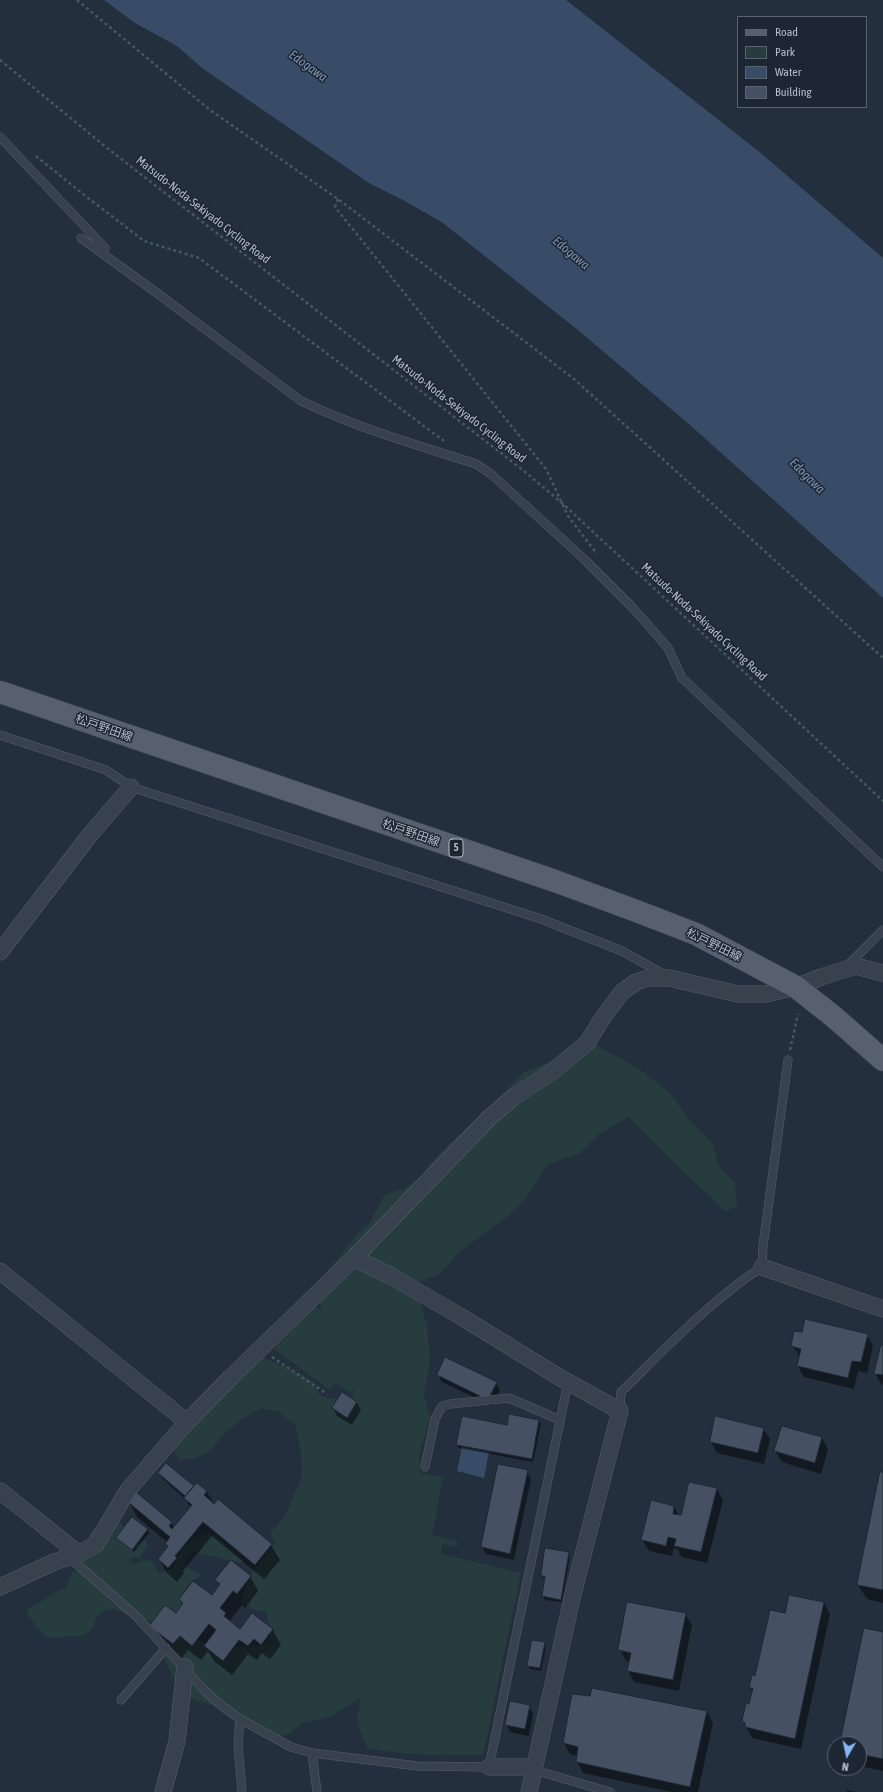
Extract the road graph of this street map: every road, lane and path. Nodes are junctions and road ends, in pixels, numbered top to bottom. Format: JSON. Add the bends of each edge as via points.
{"nodes":[{"id":1,"x":77,"y":0,"type":"edge"},
{"id":2,"x":0,"y":60,"type":"edge"},
{"id":3,"x":0,"y":137,"type":"edge"},
{"id":4,"x":35,"y":155,"type":"dead end"},
{"id":5,"x":338,"y":198,"type":"junction"},
{"id":6,"x":81,"y":238,"type":"dead end"},
{"id":7,"x":102,"y":253,"type":"junction"},
{"id":8,"x":444,"y":441,"type":"dead end"},
{"id":9,"x":562,"y":503,"type":"junction"},
{"id":10,"x":600,"y":558,"type":"dead end"},
{"id":11,"x":883,"y":658,"type":"edge"},
{"id":12,"x":0,"y":692,"type":"edge"},
{"id":13,"x":0,"y":735,"type":"edge"},
{"id":14,"x":131,"y":787,"type":"junction"},
{"id":15,"x":883,"y":801,"type":"edge"},
{"id":16,"x":883,"y":866,"type":"edge"},
{"id":17,"x":883,"y":930,"type":"edge"},
{"id":18,"x":0,"y":952,"type":"edge"},
{"id":19,"x":843,"y":970,"type":"junction"},
{"id":20,"x":883,"y":973,"type":"edge"},
{"id":21,"x":669,"y":978,"type":"junction"},
{"id":22,"x":796,"y":987,"type":"junction"},
{"id":23,"x":798,"y":1014,"type":"dead end"},
{"id":24,"x":788,"y":1060,"type":"joint"},
{"id":25,"x":883,"y":1060,"type":"edge"},
{"id":26,"x":354,"y":1258,"type":"junction"},
{"id":27,"x":762,"y":1267,"type":"junction"},
{"id":28,"x":0,"y":1271,"type":"edge"},
{"id":29,"x":883,"y":1309,"type":"edge"},
{"id":30,"x":260,"y":1349,"type":"junction"},
{"id":31,"x":568,"y":1382,"type":"junction"},
{"id":32,"x":327,"y":1394,"type":"dead end"},
{"id":33,"x":620,"y":1411,"type":"junction"},
{"id":34,"x":560,"y":1420,"type":"junction"},
{"id":35,"x":187,"y":1422,"type":"junction"},
{"id":36,"x":425,"y":1467,"type":"dead end"},
{"id":37,"x":2,"y":1498,"type":"edge"},
{"id":38,"x":74,"y":1555,"type":"junction"},
{"id":39,"x":0,"y":1587,"type":"edge"},
{"id":40,"x":166,"y":1648,"type":"junction"},
{"id":41,"x":185,"y":1667,"type":"junction"},
{"id":42,"x":121,"y":1700,"type":"dead end"},
{"id":43,"x":240,"y":1719,"type":"junction"},
{"id":44,"x":312,"y":1753,"type":"junction"},
{"id":45,"x":489,"y":1767,"type":"junction"},
{"id":46,"x":534,"y":1769,"type":"junction"},
{"id":47,"x":163,"y":1792,"type":"edge"},
{"id":48,"x":242,"y":1792,"type":"edge"},
{"id":49,"x":317,"y":1792,"type":"edge"},
{"id":50,"x":529,"y":1792,"type":"edge"},
{"id":51,"x":610,"y":1792,"type":"edge"}],
"edges":[{"from":1,"to":5,"type":"path","via":[[210,110]]},
{"from":2,"to":9,"type":"path","name":"Matsudo-Noda-Sekiyado Cycling Road","via":[[107,148],[332,321]]},
{"from":3,"to":7,"type":"lane","via":[[105,248]]},
{"from":4,"to":8,"type":"path","via":[[144,240],[199,258]]},
{"from":5,"to":9,"type":"path","via":[[335,207],[546,469]]},
{"from":5,"to":11,"type":"path","via":[[574,379]]},
{"from":6,"to":7,"type":"lane"},
{"from":7,"to":16,"type":"lane","via":[[301,402],[368,430],[476,464],[490,474],[584,559],[633,608],[668,648],[682,678]]},
{"from":9,"to":10,"type":"path","via":[[568,516]]},
{"from":9,"to":15,"type":"path","name":"Matsudo-Noda-Sekiyado Cycling Road"},
{"from":12,"to":22,"type":"main road","name":"松戸野田線","number":"5","via":[[631,908],[696,934]]},
{"from":13,"to":14,"type":"lane","via":[[106,770]]},
{"from":14,"to":18,"type":"street","via":[[89,836]]},
{"from":14,"to":21,"type":"lane","via":[[541,919],[622,951]]},
{"from":17,"to":19,"type":"lane"},
{"from":19,"to":20,"type":"street","via":[[856,966]]},
{"from":19,"to":22,"type":"street"},
{"from":21,"to":22,"type":"street","via":[[738,994],[766,994]]},
{"from":21,"to":26,"type":"street","via":[[648,978],[636,982],[622,992],[587,1043],[489,1118]]},
{"from":22,"to":25,"type":"main road","name":"松戸野田線","number":"5"},
{"from":23,"to":24,"type":"path"},
{"from":24,"to":27,"type":"lane"},
{"from":26,"to":30,"type":"street"},
{"from":26,"to":31,"type":"street","via":[[391,1276]]},
{"from":27,"to":29,"type":"street"},
{"from":27,"to":33,"type":"lane","via":[[746,1277],[683,1330],[621,1392]]},
{"from":28,"to":35,"type":"street"},
{"from":30,"to":32,"type":"path"},
{"from":30,"to":35,"type":"street"},
{"from":31,"to":33,"type":"street"},
{"from":31,"to":34,"type":"lane"},
{"from":33,"to":46,"type":"street","via":[[573,1594]]},
{"from":34,"to":36,"type":"lane","via":[[509,1398],[442,1406],[435,1419]]},
{"from":34,"to":45,"type":"lane"},
{"from":35,"to":38,"type":"street","via":[[128,1490],[96,1544]]},
{"from":37,"to":38,"type":"street"},
{"from":38,"to":39,"type":"street"},
{"from":38,"to":40,"type":"lane"},
{"from":40,"to":41,"type":"lane"},
{"from":40,"to":42,"type":"lane"},
{"from":41,"to":43,"type":"lane","via":[[206,1692]]},
{"from":41,"to":47,"type":"street","via":[[177,1741]]},
{"from":43,"to":44,"type":"lane","via":[[291,1747]]},
{"from":43,"to":48,"type":"lane","via":[[238,1744]]},
{"from":44,"to":45,"type":"lane","via":[[417,1766]]},
{"from":44,"to":49,"type":"lane"},
{"from":45,"to":46,"type":"street"},
{"from":46,"to":50,"type":"street"},
{"from":46,"to":51,"type":"lane"}]}
